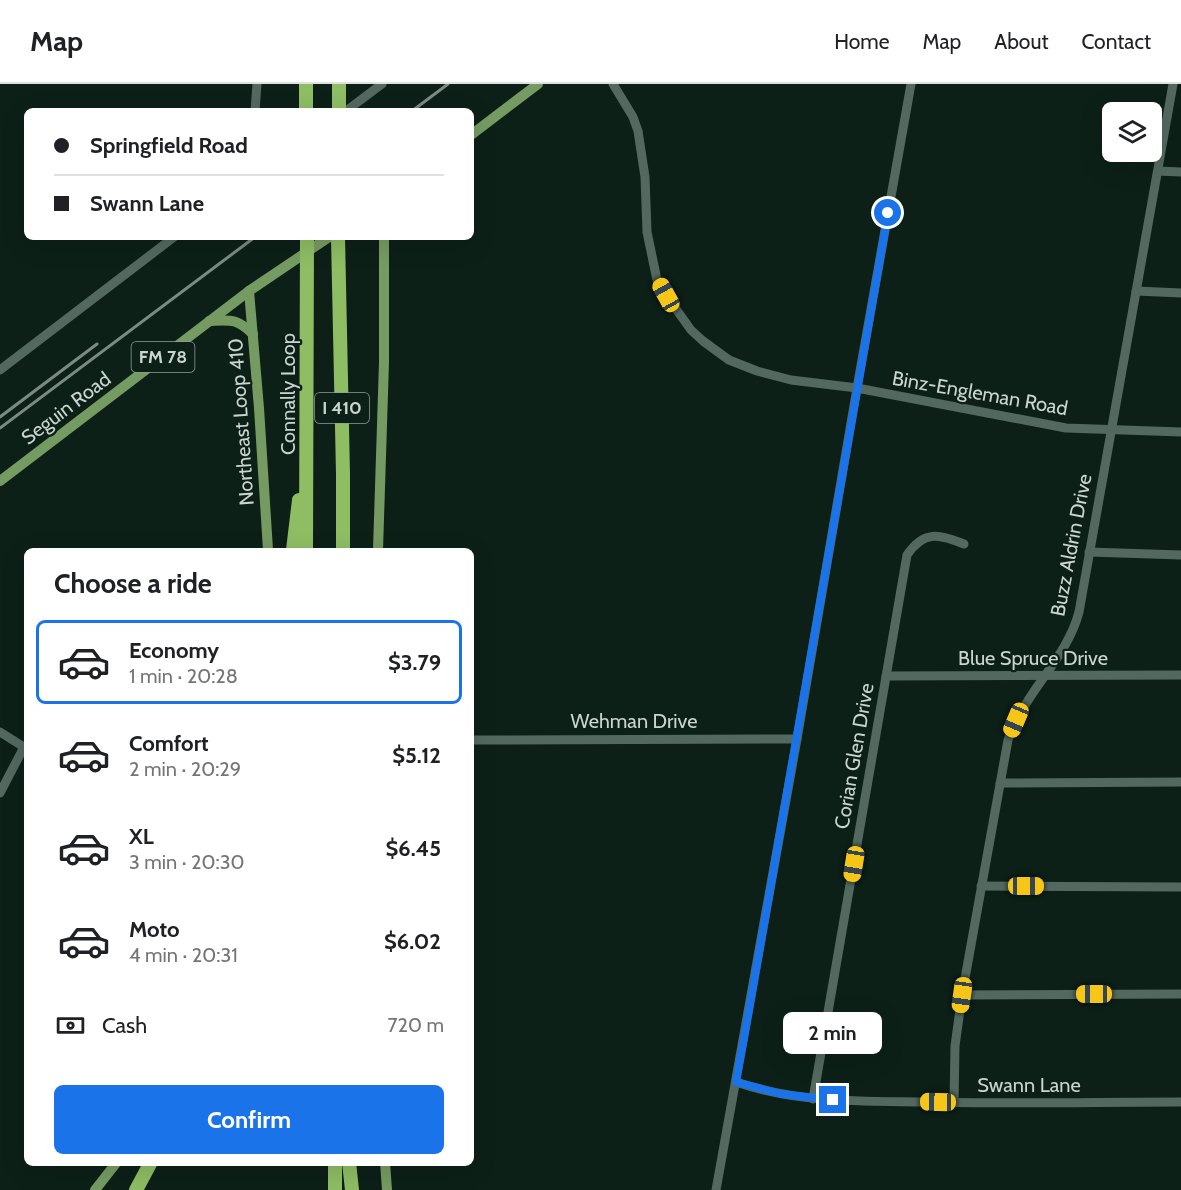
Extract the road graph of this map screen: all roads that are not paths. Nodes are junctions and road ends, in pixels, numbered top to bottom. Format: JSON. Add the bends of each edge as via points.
{"nodes":[{"id":1,"x":256,"y":84,"type":"edge"},
{"id":2,"x":306,"y":84,"type":"edge"},
{"id":3,"x":339,"y":84,"type":"edge"},
{"id":4,"x":382,"y":84,"type":"edge"},
{"id":5,"x":538,"y":84,"type":"edge"},
{"id":6,"x":613,"y":84,"type":"edge"},
{"id":7,"x":911,"y":84,"type":"edge"},
{"id":8,"x":1173,"y":84,"type":"edge"},
{"id":9,"x":306,"y":106,"type":"edge"},
{"id":10,"x":255,"y":108,"type":"edge"},
{"id":11,"x":339,"y":108,"type":"edge"},
{"id":12,"x":350,"y":108,"type":"edge"},
{"id":13,"x":474,"y":133,"type":"edge"},
{"id":14,"x":1158,"y":171,"type":"junction"},
{"id":15,"x":1181,"y":172,"type":"edge"},
{"id":16,"x":170,"y":240,"type":"edge"},
{"id":17,"x":307,"y":240,"type":"edge"},
{"id":18,"x":325,"y":240,"type":"edge"},
{"id":19,"x":338,"y":240,"type":"edge"},
{"id":20,"x":385,"y":240,"type":"edge"},
{"id":21,"x":249,"y":291,"type":"junction"},
{"id":22,"x":1136,"y":291,"type":"junction"},
{"id":23,"x":1181,"y":293,"type":"edge"},
{"id":24,"x":208,"y":321,"type":"junction"},
{"id":25,"x":253,"y":334,"type":"junction"},
{"id":26,"x":0,"y":370,"type":"edge"},
{"id":27,"x":856,"y":388,"type":"junction"},
{"id":28,"x":1111,"y":429,"type":"junction"},
{"id":29,"x":307,"y":432,"type":"junction"},
{"id":30,"x":1181,"y":432,"type":"edge"},
{"id":31,"x":343,"y":474,"type":"junction"},
{"id":32,"x":0,"y":481,"type":"edge"},
{"id":33,"x":964,"y":544,"type":"dead end"},
{"id":34,"x":268,"y":548,"type":"edge"},
{"id":35,"x":293,"y":548,"type":"edge"},
{"id":36,"x":306,"y":548,"type":"edge"},
{"id":37,"x":343,"y":548,"type":"edge"},
{"id":38,"x":351,"y":548,"type":"edge"},
{"id":39,"x":378,"y":548,"type":"edge"},
{"id":40,"x":1089,"y":552,"type":"junction"},
{"id":41,"x":1181,"y":555,"type":"edge"},
{"id":42,"x":1046,"y":675,"type":"junction"},
{"id":43,"x":1181,"y":675,"type":"edge"},
{"id":44,"x":886,"y":676,"type":"junction"},
{"id":45,"x":0,"y":732,"type":"edge"},
{"id":46,"x":798,"y":739,"type":"junction"},
{"id":47,"x":474,"y":740,"type":"edge"},
{"id":48,"x":24,"y":747,"type":"edge"},
{"id":49,"x":24,"y":750,"type":"edge"},
{"id":50,"x":1181,"y":782,"type":"edge"},
{"id":51,"x":999,"y":783,"type":"junction"},
{"id":52,"x":0,"y":793,"type":"edge"},
{"id":53,"x":981,"y":886,"type":"junction"},
{"id":54,"x":1181,"y":887,"type":"edge"},
{"id":55,"x":1181,"y":994,"type":"edge"},
{"id":56,"x":962,"y":995,"type":"junction"},
{"id":57,"x":736,"y":1082,"type":"junction"},
{"id":58,"x":813,"y":1099,"type":"junction"},
{"id":59,"x":1181,"y":1102,"type":"edge"},
{"id":60,"x":954,"y":1103,"type":"junction"},
{"id":61,"x":114,"y":1166,"type":"edge"},
{"id":62,"x":149,"y":1166,"type":"edge"},
{"id":63,"x":335,"y":1166,"type":"edge"},
{"id":64,"x":349,"y":1166,"type":"edge"},
{"id":65,"x":385,"y":1166,"type":"edge"},
{"id":66,"x":95,"y":1190,"type":"edge"},
{"id":67,"x":136,"y":1190,"type":"edge"},
{"id":68,"x":335,"y":1190,"type":"edge"},
{"id":69,"x":352,"y":1190,"type":"edge"},
{"id":70,"x":387,"y":1190,"type":"edge"},
{"id":71,"x":716,"y":1190,"type":"edge"}],
"edges":[{"from":1,"to":10,"type":"street"},
{"from":2,"to":9,"type":"highway"},
{"from":3,"to":11,"type":"highway"},
{"from":4,"to":12,"type":"street"},
{"from":5,"to":13,"type":"main road"},
{"from":6,"to":27,"type":"street","name":"Binz-Engleman Road","via":[[638,131],[647,232],[657,280],[686,324],[703,341],[743,366],[791,380]]},
{"from":7,"to":27,"type":"street"},
{"from":8,"to":14,"type":"street","name":"Buzz Aldrin Drive"},
{"from":14,"to":15,"type":"street"},
{"from":14,"to":22,"type":"street","name":"Buzz Aldrin Drive"},
{"from":16,"to":26,"type":"street"},
{"from":17,"to":29,"type":"highway","name":"Connally Loop","number":"I 410"},
{"from":18,"to":21,"type":"main road","name":"Seguin Road","number":"FM 78"},
{"from":19,"to":31,"type":"highway","number":"I 410"},
{"from":20,"to":39,"type":"main road"},
{"from":21,"to":24,"type":"main road","name":"Seguin Road","number":"FM 78"},
{"from":21,"to":25,"type":"main road","name":"Northeast Loop 410"},
{"from":22,"to":23,"type":"street"},
{"from":22,"to":28,"type":"street","name":"Buzz Aldrin Drive"},
{"from":24,"to":25,"type":"main road","via":[[234,321]]},
{"from":24,"to":32,"type":"main road","name":"Seguin Road","number":"FM 78"},
{"from":25,"to":34,"type":"main road","name":"Northeast Loop 410"},
{"from":27,"to":28,"type":"street","name":"Binz-Engleman Road","via":[[1066,428]]},
{"from":27,"to":46,"type":"street"},
{"from":28,"to":30,"type":"street","name":"Binz-Engleman Road"},
{"from":28,"to":40,"type":"street","name":"Buzz Aldrin Drive"},
{"from":29,"to":35,"type":"highway"},
{"from":29,"to":36,"type":"highway","name":"Connally Loop","number":"I 410"},
{"from":31,"to":37,"type":"highway","number":"I 410"},
{"from":31,"to":38,"type":"highway"},
{"from":33,"to":44,"type":"street","name":"Corian Glen Drive","via":[[942,536],[925,537],[907,555]]},
{"from":40,"to":41,"type":"street"},
{"from":40,"to":42,"type":"street","name":"Buzz Aldrin Drive","via":[[1076,623]]},
{"from":42,"to":43,"type":"street","name":"Blue Spruce Drive"},
{"from":42,"to":44,"type":"street","name":"Blue Spruce Drive"},
{"from":42,"to":51,"type":"street","name":"Buzz Aldrin Drive","via":[[1016,720]]},
{"from":44,"to":58,"type":"street","name":"Corian Glen Drive"},
{"from":45,"to":48,"type":"street"},
{"from":46,"to":47,"type":"street","name":"Wehman Drive"},
{"from":46,"to":57,"type":"street"},
{"from":49,"to":52,"type":"street"},
{"from":50,"to":51,"type":"street"},
{"from":51,"to":53,"type":"street","name":"Buzz Aldrin Drive"},
{"from":53,"to":54,"type":"street"},
{"from":53,"to":56,"type":"street","name":"Buzz Aldrin Drive"},
{"from":55,"to":56,"type":"street"},
{"from":56,"to":60,"type":"street","name":"Buzz Aldrin Drive","via":[[955,1046]]},
{"from":57,"to":58,"type":"street","name":"Swann Lane"},
{"from":57,"to":71,"type":"street"},
{"from":58,"to":60,"type":"street","name":"Swann Lane"},
{"from":59,"to":60,"type":"street","name":"Swann Lane"},
{"from":61,"to":66,"type":"main road"},
{"from":62,"to":67,"type":"highway"},
{"from":63,"to":68,"type":"highway"},
{"from":64,"to":69,"type":"highway"},
{"from":65,"to":70,"type":"main road"}]}
